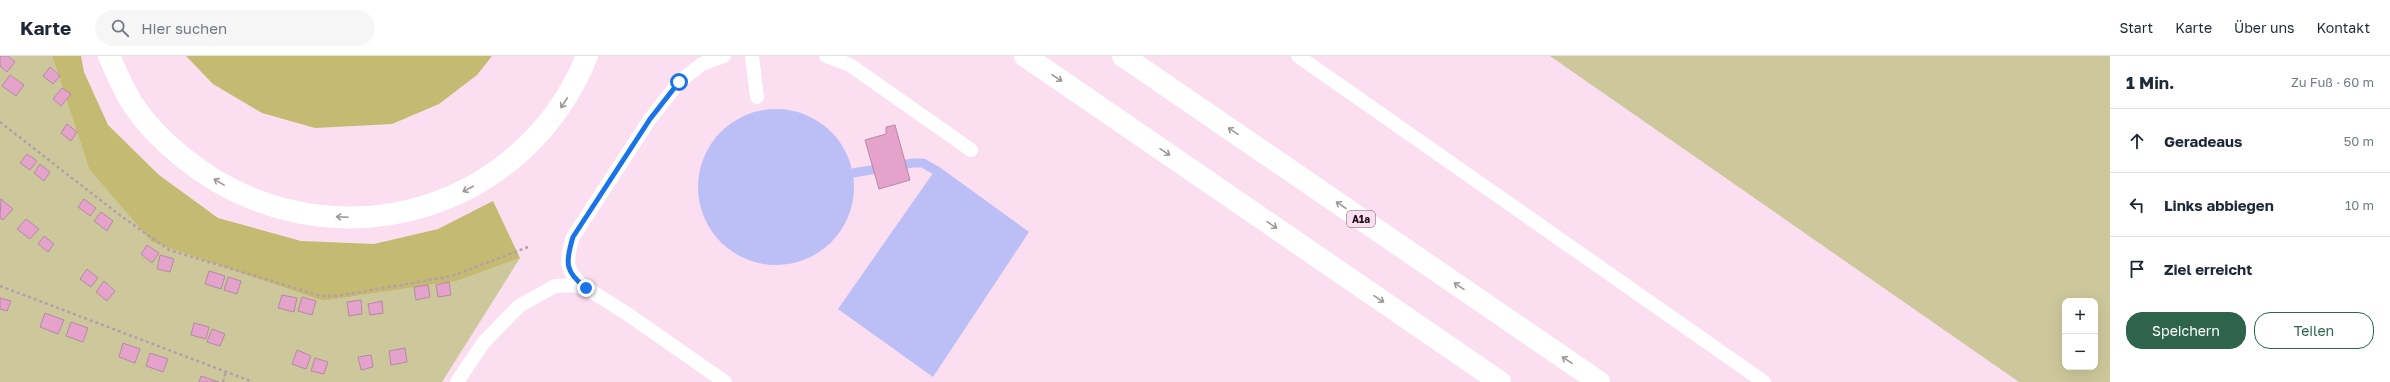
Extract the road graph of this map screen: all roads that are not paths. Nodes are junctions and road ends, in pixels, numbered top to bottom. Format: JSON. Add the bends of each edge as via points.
{"nodes":[{"id":1,"x":109,"y":56,"type":"edge"},
{"id":2,"x":587,"y":56,"type":"edge"},
{"id":3,"x":724,"y":56,"type":"edge"},
{"id":4,"x":752,"y":56,"type":"edge"},
{"id":5,"x":826,"y":56,"type":"edge"},
{"id":6,"x":1025,"y":56,"type":"edge"},
{"id":7,"x":1123,"y":56,"type":"edge"},
{"id":8,"x":1298,"y":56,"type":"edge"},
{"id":9,"x":757,"y":97,"type":"dead end"},
{"id":10,"x":971,"y":150,"type":"dead end"},
{"id":11,"x":586,"y":288,"type":"junction"},
{"id":12,"x":457,"y":382,"type":"edge"},
{"id":13,"x":725,"y":382,"type":"edge"},
{"id":14,"x":1500,"y":382,"type":"edge"},
{"id":15,"x":1599,"y":382,"type":"edge"},
{"id":16,"x":1764,"y":382,"type":"edge"}],
"edges":[{"from":2,"to":1,"type":"highway","one_way":true,"via":[[573,88],[548,124],[528,146],[490,176],[450,198],[426,206],[374,217],[349,218],[298,213],[272,206],[222,184],[202,172],[184,158],[133,104]]},
{"from":3,"to":11,"type":"lane","via":[[702,64],[679,82],[650,119],[573,237],[568,252],[568,266],[573,278]]},
{"from":4,"to":9,"type":"lane"},
{"from":5,"to":10,"type":"lane","via":[[850,65]]},
{"from":6,"to":14,"type":"highway","one_way":true},
{"from":15,"to":7,"type":"highway","number":"A1a","one_way":true},
{"from":8,"to":16,"type":"lane"},
{"from":11,"to":12,"type":"lane","via":[[571,285],[555,286],[519,306],[484,342]]},
{"from":11,"to":13,"type":"lane"}]}
